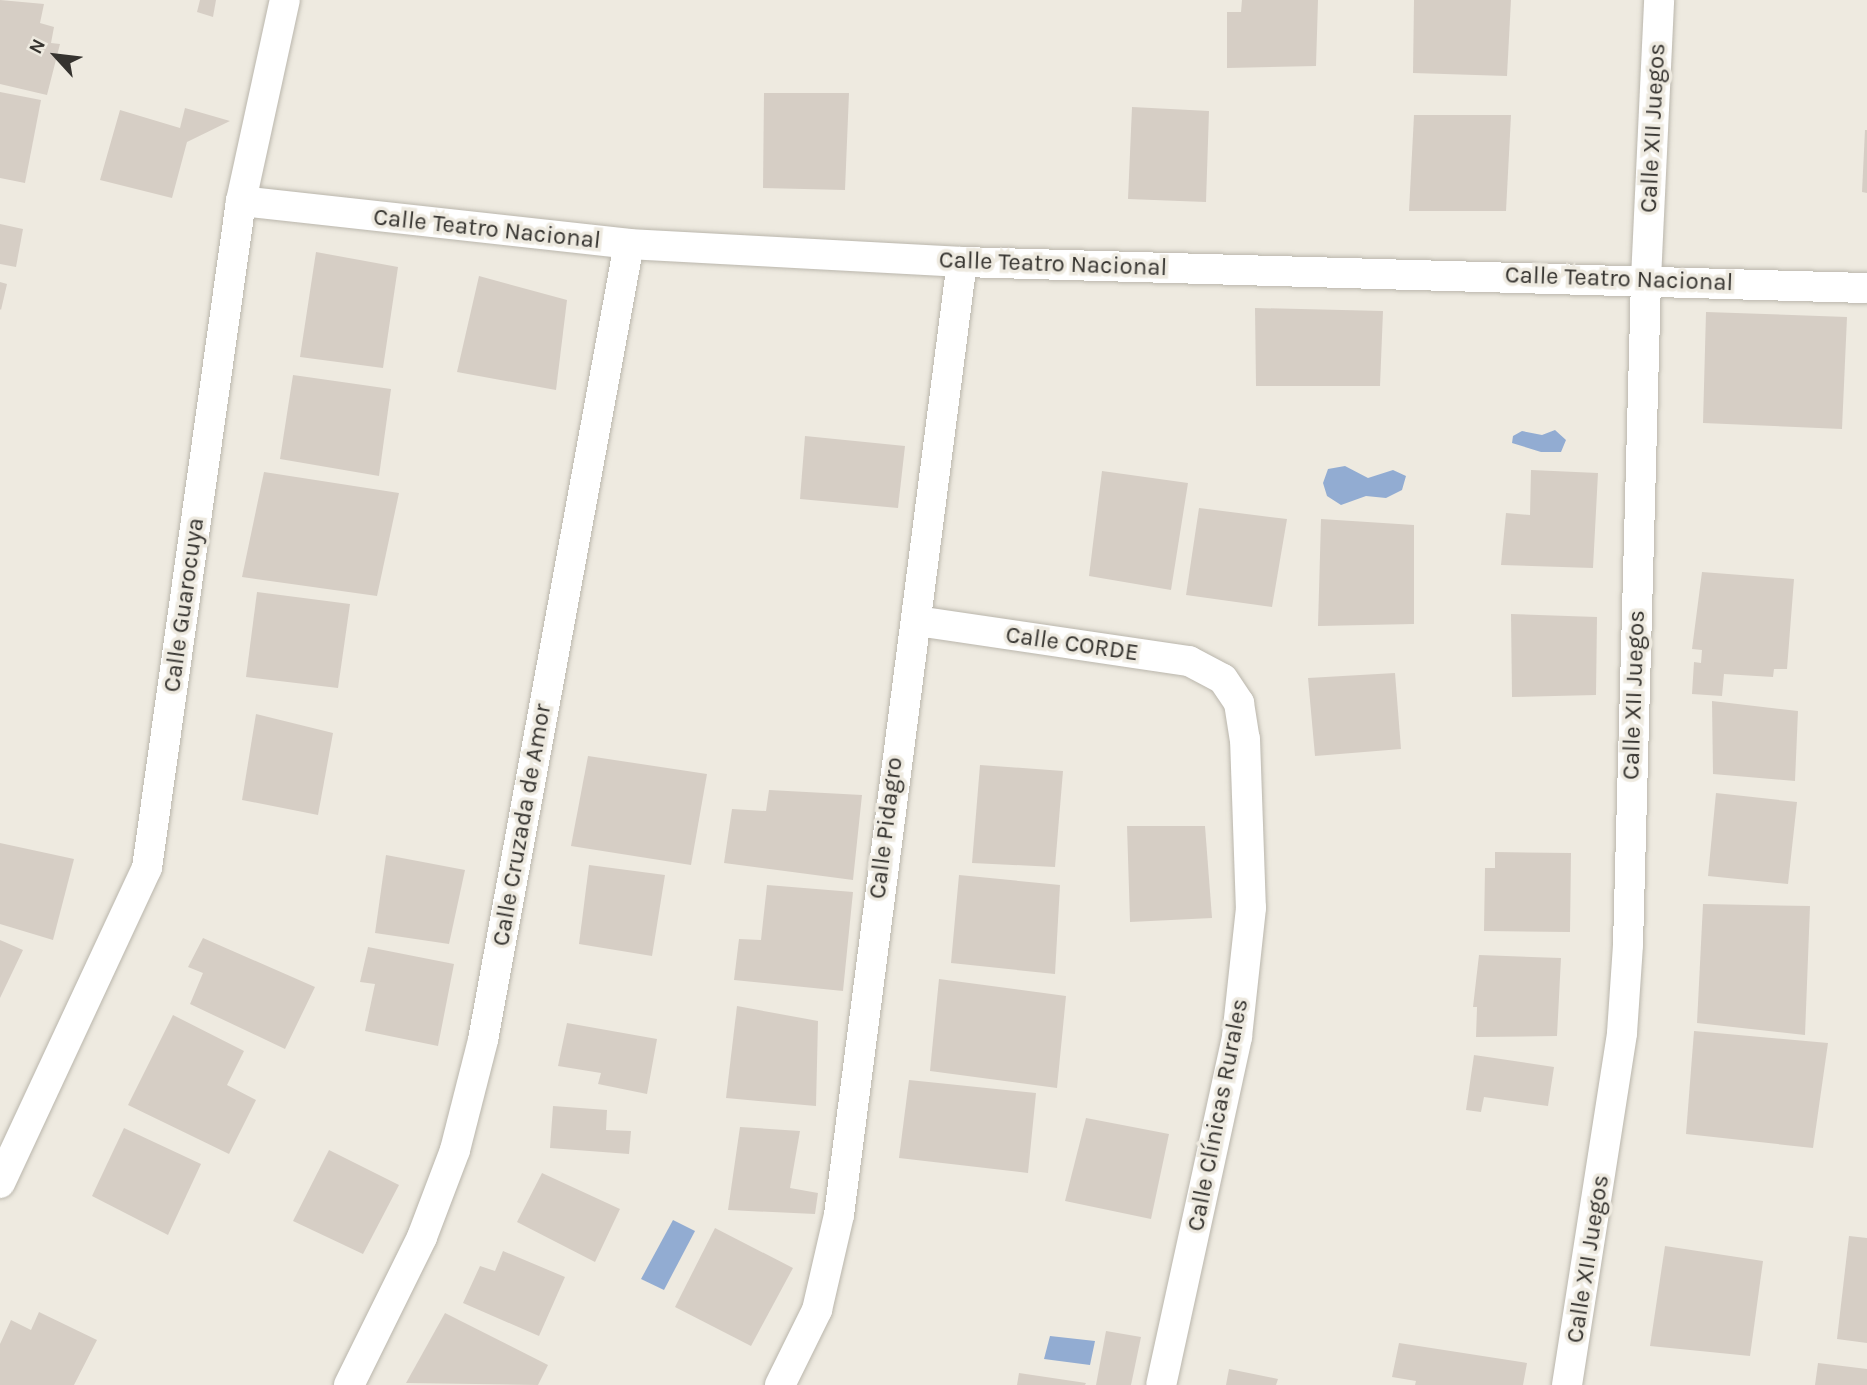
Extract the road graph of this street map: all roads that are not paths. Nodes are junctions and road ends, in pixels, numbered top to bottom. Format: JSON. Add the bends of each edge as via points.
{"nodes":[{"id":1,"x":285,"y":0,"type":"edge"},
{"id":2,"x":1659,"y":0,"type":"edge"},
{"id":3,"x":241,"y":201,"type":"junction"},
{"id":4,"x":629,"y":244,"type":"junction"},
{"id":5,"x":962,"y":262,"type":"junction"},
{"id":6,"x":1646,"y":279,"type":"junction"},
{"id":7,"x":1867,"y":288,"type":"edge"},
{"id":8,"x":917,"y":621,"type":"junction"},
{"id":9,"x":1223,"y":679,"type":"joint"},
{"id":10,"x":0,"y":1183,"type":"edge"},
{"id":11,"x":349,"y":1385,"type":"edge"},
{"id":12,"x":780,"y":1385,"type":"edge"},
{"id":13,"x":1161,"y":1385,"type":"edge"},
{"id":14,"x":1567,"y":1385,"type":"edge"}],
"edges":[{"from":1,"to":3,"type":"street","name":"Calle Guarocuya"},
{"from":2,"to":6,"type":"street","name":"Calle XII Juegos"},
{"from":3,"to":4,"type":"street","name":"Calle Teatro Nacional"},
{"from":3,"to":10,"type":"street","name":"Calle Guarocuya","via":[[147,868]]},
{"from":4,"to":5,"type":"street","name":"Calle Teatro Nacional"},
{"from":4,"to":11,"type":"street","name":"Calle Cruzada de Amor","via":[[483,1040],[455,1150],[422,1237]]},
{"from":5,"to":6,"type":"street","name":"Calle Teatro Nacional"},
{"from":5,"to":8,"type":"street","name":"Calle Pidagro"},
{"from":6,"to":7,"type":"street","name":"Calle Teatro Nacional"},
{"from":6,"to":14,"type":"street","name":"Calle XII Juegos","via":[[1622,1033]]},
{"from":8,"to":9,"type":"street","name":"Calle CORDE","via":[[1189,661]]},
{"from":8,"to":12,"type":"street","name":"Calle Pidagro","via":[[892,783],[839,1215],[817,1310]]},
{"from":9,"to":13,"type":"street","name":"Calle Clínicas Rurales","via":[[1239,703],[1245,739],[1251,908],[1237,1037]]}]}
